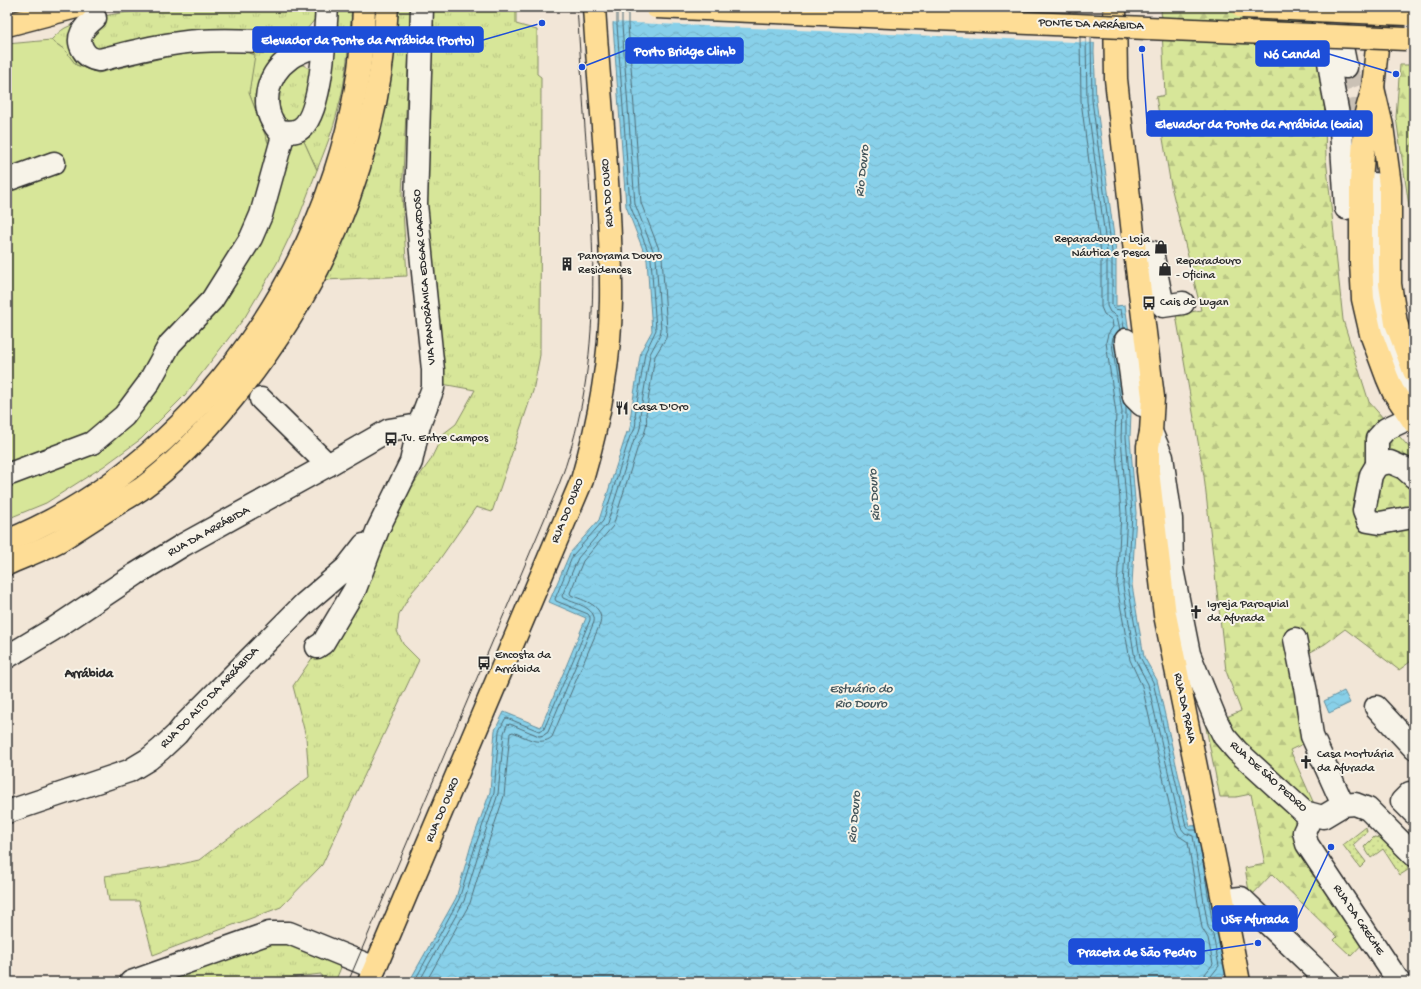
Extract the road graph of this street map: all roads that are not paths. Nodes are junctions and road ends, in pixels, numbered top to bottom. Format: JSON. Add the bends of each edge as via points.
{"nodes":[{"id":1,"x":76,"y":7,"type":"edge"},
{"id":2,"x":327,"y":7,"type":"edge"},
{"id":3,"x":364,"y":7,"type":"edge"},
{"id":4,"x":387,"y":7,"type":"edge"},
{"id":5,"x":422,"y":7,"type":"edge"},
{"id":6,"x":594,"y":7,"type":"edge"},
{"id":7,"x":656,"y":7,"type":"edge"},
{"id":8,"x":1114,"y":7,"type":"edge"},
{"id":9,"x":1242,"y":7,"type":"edge"},
{"id":10,"x":1321,"y":7,"type":"edge"},
{"id":11,"x":1335,"y":7,"type":"edge"},
{"id":12,"x":1381,"y":7,"type":"edge"},
{"id":13,"x":1411,"y":14,"type":"edge"},
{"id":14,"x":95,"y":18,"type":"dead end"},
{"id":15,"x":7,"y":25,"type":"edge"},
{"id":16,"x":1410,"y":39,"type":"edge"},
{"id":17,"x":325,"y":42,"type":"junction"},
{"id":18,"x":1346,"y":67,"type":"tunnel mouth"},
{"id":19,"x":1373,"y":88,"type":"junction"},
{"id":20,"x":1382,"y":126,"type":"junction"},
{"id":21,"x":284,"y":132,"type":"junction"},
{"id":22,"x":54,"y":163,"type":"dead end"},
{"id":23,"x":7,"y":180,"type":"edge"},
{"id":24,"x":1368,"y":183,"type":"junction"},
{"id":25,"x":1346,"y":208,"type":"joint"},
{"id":26,"x":1135,"y":252,"type":"junction"},
{"id":27,"x":1183,"y":303,"type":"dead end"},
{"id":28,"x":1126,"y":340,"type":"dead end"},
{"id":29,"x":1414,"y":371,"type":"edge"},
{"id":30,"x":261,"y":399,"type":"dead end"},
{"id":31,"x":1414,"y":402,"type":"edge"},
{"id":32,"x":1152,"y":406,"type":"junction"},
{"id":33,"x":419,"y":425,"type":"junction"},
{"id":34,"x":1410,"y":428,"type":"edge"},
{"id":35,"x":1151,"y":432,"type":"junction"},
{"id":36,"x":328,"y":465,"type":"junction"},
{"id":37,"x":1377,"y":465,"type":"junction"},
{"id":38,"x":7,"y":475,"type":"edge"},
{"id":39,"x":1414,"y":477,"type":"edge"},
{"id":40,"x":1407,"y":518,"type":"dead end"},
{"id":41,"x":378,"y":529,"type":"junction"},
{"id":42,"x":7,"y":541,"type":"edge"},
{"id":43,"x":7,"y":564,"type":"edge"},
{"id":44,"x":1295,"y":639,"type":"dead end"},
{"id":45,"x":316,"y":648,"type":"dead end"},
{"id":46,"x":7,"y":657,"type":"edge"},
{"id":47,"x":1376,"y":707,"type":"dead end"},
{"id":48,"x":1414,"y":748,"type":"edge"},
{"id":49,"x":1343,"y":805,"type":"junction"},
{"id":50,"x":7,"y":812,"type":"edge"},
{"id":51,"x":1312,"y":815,"type":"junction"},
{"id":52,"x":1414,"y":855,"type":"edge"},
{"id":53,"x":1223,"y":900,"type":"junction"},
{"id":54,"x":372,"y":975,"type":"edge"},
{"id":55,"x":131,"y":982,"type":"edge"},
{"id":56,"x":1239,"y":982,"type":"edge"},
{"id":57,"x":1329,"y":982,"type":"edge"},
{"id":58,"x":1399,"y":982,"type":"edge"}],
"edges":[{"from":1,"to":15,"type":"main road"},
{"from":2,"to":17,"type":"street"},
{"from":3,"to":42,"type":"main road","via":[[357,88],[338,163],[315,225],[291,277],[250,341],[197,407],[168,437],[127,472],[62,516]]},
{"from":4,"to":43,"type":"main road","via":[[382,70],[370,126],[351,193],[328,250],[302,299],[256,370],[181,455],[141,489],[61,539]]},
{"from":5,"to":33,"type":"street","name":"VIA PANORÂMICA EDGAR CARDOSO","via":[[416,204],[433,388]]},
{"from":6,"to":54,"type":"main road","name":"RUA DO OURO","via":[[611,242],[611,302],[608,349],[593,442],[578,487]]},
{"from":7,"to":16,"type":"main road","name":"PONTE DA ARRÁBIDA","bridge":true},
{"from":8,"to":26,"type":"main road","via":[[1116,79]]},
{"from":9,"to":13,"type":"main road","bridge":true},
{"from":10,"to":25,"type":"street","via":[[1341,130]]},
{"from":11,"to":18,"type":"street"},
{"from":12,"to":19,"type":"main road"},
{"from":14,"to":17,"type":"street","via":[[80,34],[80,45],[86,55],[99,60],[154,47],[200,41]]},
{"from":17,"to":21,"type":"street","via":[[310,119],[301,129]]},
{"from":17,"to":21,"type":"street","via":[[291,57],[270,82],[269,113],[272,123],[279,131]]},
{"from":19,"to":20,"type":"main road"},
{"from":19,"to":24,"type":"main road","via":[[1366,113]]},
{"from":20,"to":24,"type":"street"},
{"from":20,"to":29,"type":"main road","via":[[1390,185],[1390,284],[1396,323]]},
{"from":21,"to":38,"type":"street","via":[[262,215],[251,238],[212,300],[170,344],[148,384],[124,416],[92,443]]},
{"from":22,"to":23,"type":"street"},
{"from":24,"to":31,"type":"street","via":[[1381,322],[1386,345],[1398,375]]},
{"from":24,"to":34,"type":"main road","via":[[1361,262],[1365,306],[1371,334]]},
{"from":25,"to":34,"type":"main road","via":[[1351,286],[1362,340],[1381,390]]},
{"from":26,"to":27,"type":"street","via":[[1152,252],[1163,306]]},
{"from":26,"to":32,"type":"main road"},
{"from":28,"to":32,"type":"street","via":[[1134,396],[1142,404]]},
{"from":30,"to":36,"type":"street"},
{"from":32,"to":35,"type":"main road"},
{"from":33,"to":36,"type":"street","name":"RUA DA ARRÁBIDA","via":[[388,430]]},
{"from":33,"to":41,"type":"street","name":"RUA DO ALTO DA ARRÁBIDA","via":[[411,462]]},
{"from":34,"to":37,"type":"street","via":[[1386,429],[1377,439]]},
{"from":35,"to":51,"type":"street","name":"RUA DE SÃO PEDRO","via":[[1162,457],[1171,519],[1172,569],[1189,654],[1216,720],[1236,751],[1304,812]]},
{"from":35,"to":53,"type":"main road","name":"RUA DA PRAIA","via":[[1148,471],[1165,616]]},
{"from":36,"to":46,"type":"street","name":"RUA DA ARRÁBIDA","via":[[183,545]]},
{"from":37,"to":39,"type":"street","via":[[1390,462],[1404,468]]},
{"from":37,"to":40,"type":"street","via":[[1371,475],[1364,511],[1368,521],[1380,523]]},
{"from":41,"to":45,"type":"street","name":"RUA DO ALTO DA ARRÁBIDA","via":[[355,589],[323,643]]},
{"from":41,"to":50,"type":"street","name":"RUA DO ALTO DA ARRÁBIDA","via":[[346,568],[304,604],[177,734],[149,759],[129,771]]},
{"from":44,"to":49,"type":"street","via":[[1312,736]]},
{"from":47,"to":48,"type":"street"},
{"from":49,"to":51,"type":"street","name":"RUA DE SÃO PEDRO","via":[[1323,817]]},
{"from":49,"to":52,"type":"street","via":[[1355,804],[1368,810]]},
{"from":51,"to":58,"type":"street","name":"RUA DA CRECHE","via":[[1304,832],[1307,844]]},
{"from":53,"to":56,"type":"main road","name":"RUA DA PRAIA"},
{"from":53,"to":57,"type":"street","via":[[1241,898]]},
{"from":54,"to":55,"type":"street","via":[[289,933],[269,932]]}]}
